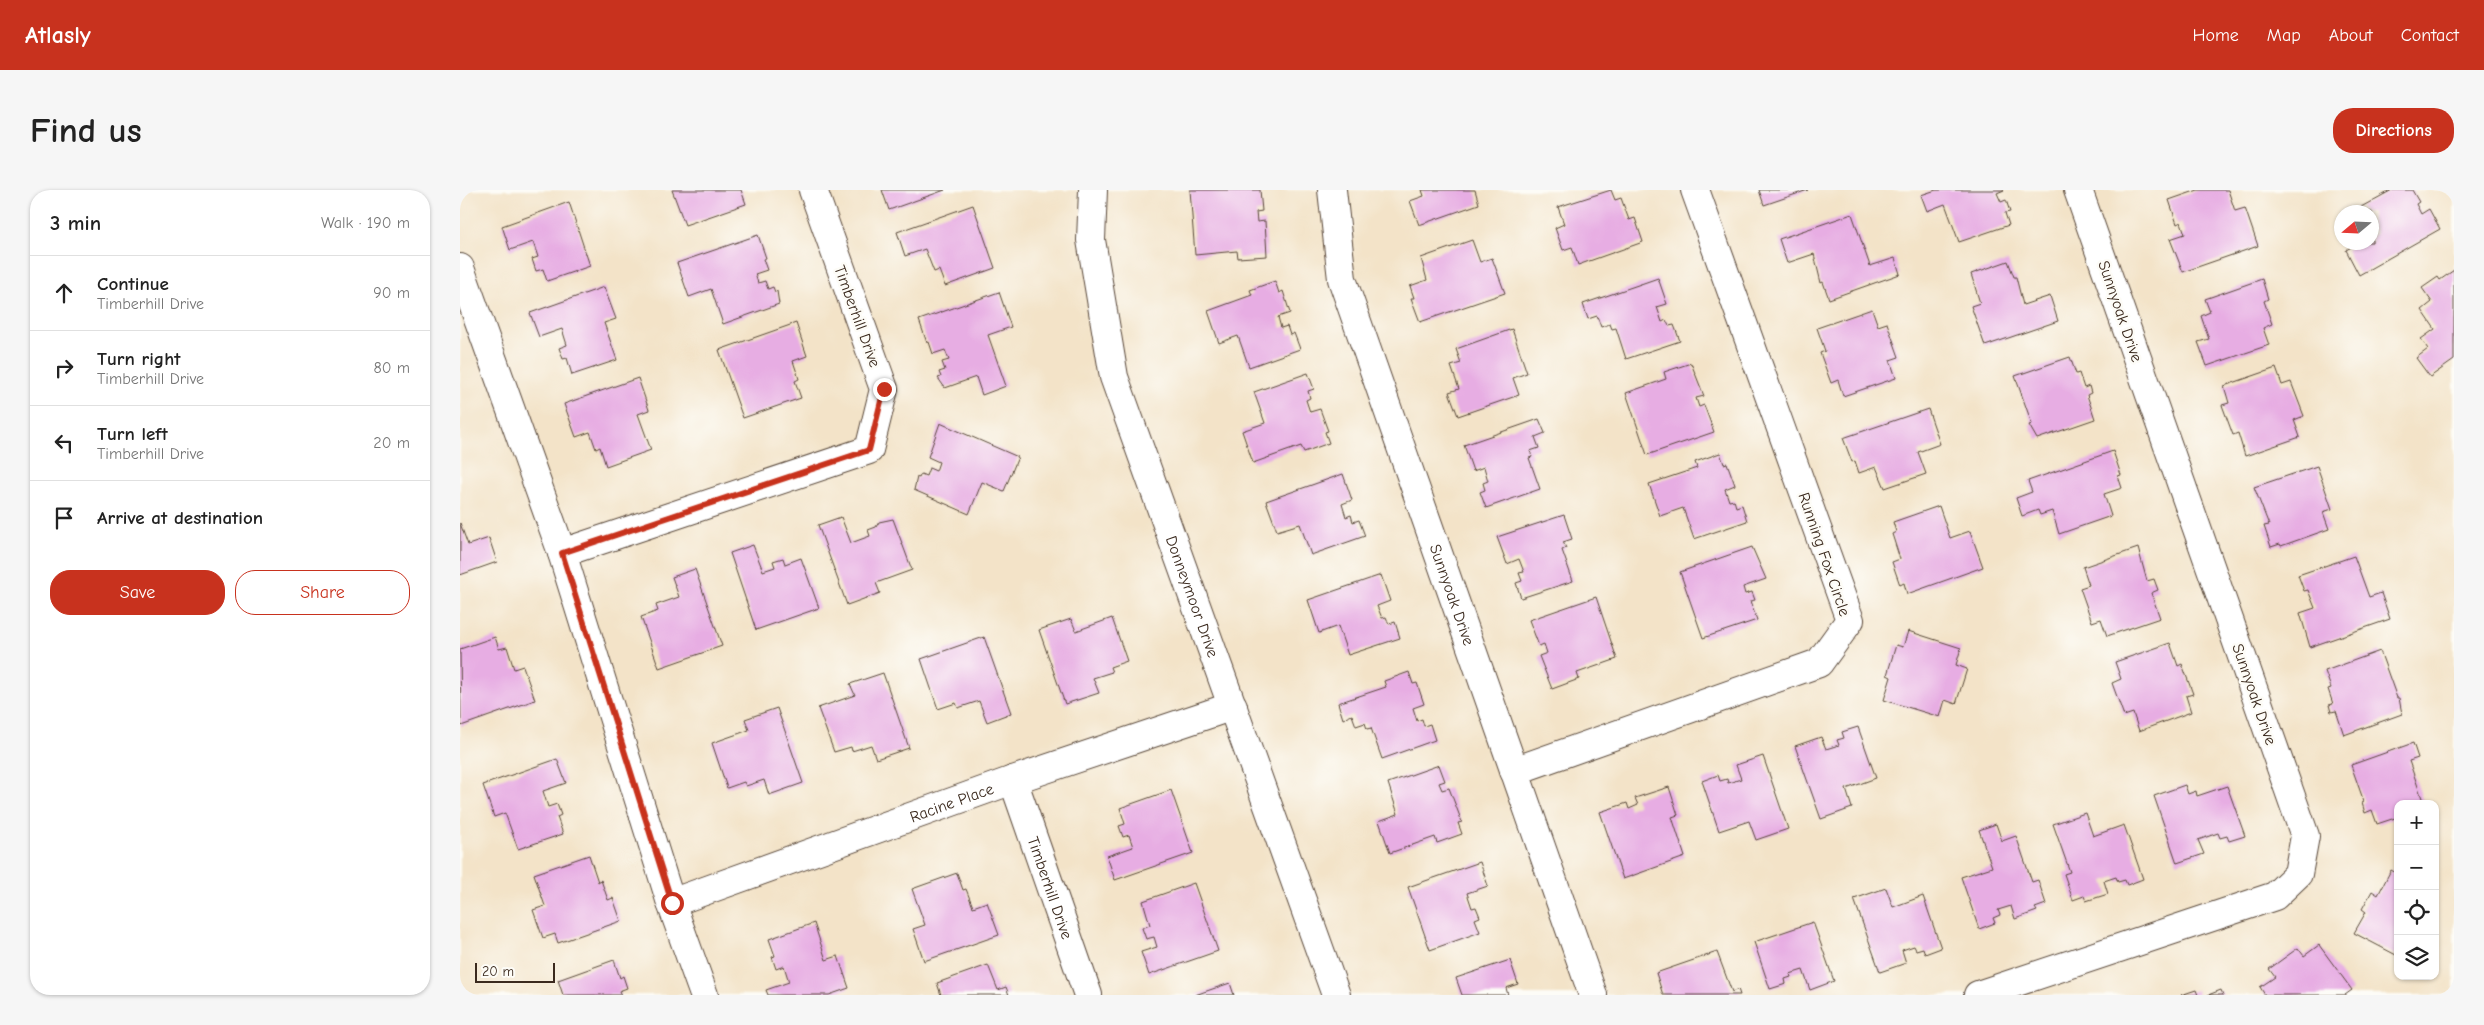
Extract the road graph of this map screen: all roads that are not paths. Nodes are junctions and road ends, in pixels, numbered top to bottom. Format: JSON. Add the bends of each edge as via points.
{"nodes":[{"id":1,"x":813,"y":190,"type":"edge"},
{"id":2,"x":1094,"y":190,"type":"edge"},
{"id":3,"x":1332,"y":190,"type":"edge"},
{"id":4,"x":1695,"y":190,"type":"edge"},
{"id":5,"x":2078,"y":190,"type":"edge"},
{"id":6,"x":460,"y":268,"type":"edge"},
{"id":7,"x":562,"y":553,"type":"junction"},
{"id":8,"x":1233,"y":706,"type":"junction"},
{"id":9,"x":1514,"y":771,"type":"junction"},
{"id":10,"x":1013,"y":780,"type":"junction"},
{"id":11,"x":672,"y":903,"type":"junction"},
{"id":12,"x":704,"y":995,"type":"edge"},
{"id":13,"x":1088,"y":995,"type":"edge"},
{"id":14,"x":1336,"y":995,"type":"edge"},
{"id":15,"x":1593,"y":995,"type":"edge"},
{"id":16,"x":1981,"y":995,"type":"edge"}],
"edges":[{"from":1,"to":7,"type":"street","name":"Timberhill Drive","via":[[884,389],[869,450]]},
{"from":2,"to":8,"type":"street","name":"Donneymoor Drive","via":[[1091,240],[1114,377]]},
{"from":3,"to":9,"type":"street","name":"Sunnyoak Drive","via":[[1342,279]]},
{"from":4,"to":9,"type":"street","name":"Running Fox Circle","via":[[1850,620],[1819,663]]},
{"from":5,"to":16,"type":"street","name":"Sunnyoak Drive","via":[[2305,836],[2298,874],[2276,896]]},
{"from":6,"to":7,"type":"street"},
{"from":7,"to":11,"type":"street"},
{"from":8,"to":10,"type":"street","name":"Racine Place"},
{"from":8,"to":14,"type":"street","name":"Donneymoor Drive"},
{"from":9,"to":15,"type":"street","name":"Sunnyoak Drive"},
{"from":10,"to":11,"type":"street","name":"Racine Place"},
{"from":10,"to":13,"type":"street","name":"Timberhill Drive"},
{"from":11,"to":12,"type":"street"}]}
